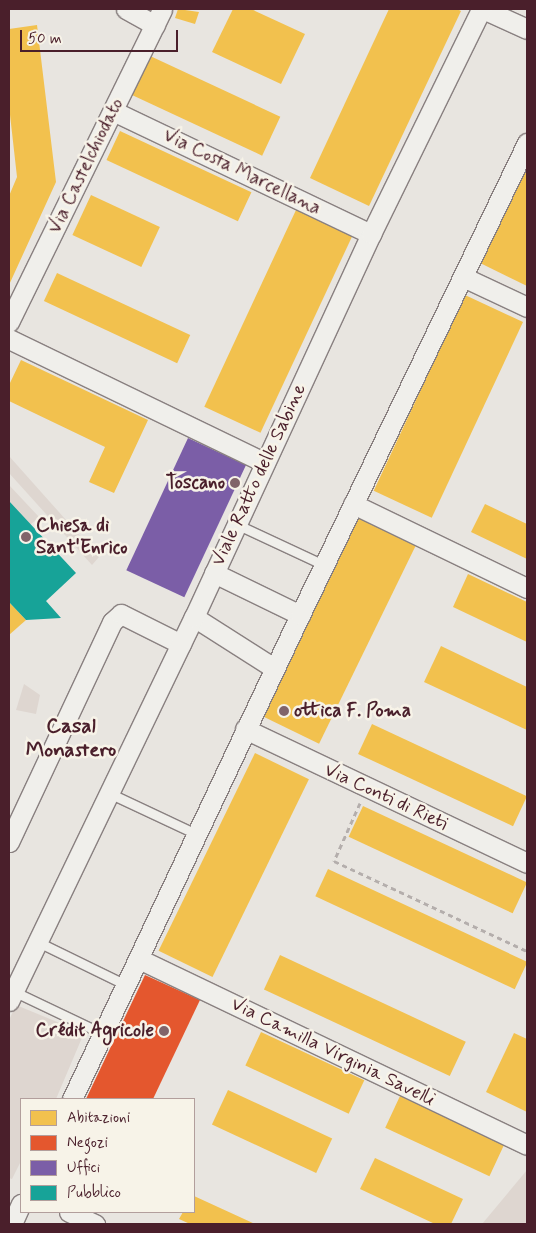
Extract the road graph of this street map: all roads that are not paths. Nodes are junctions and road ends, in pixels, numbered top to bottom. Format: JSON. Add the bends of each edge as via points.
{"nodes":[{"id":1,"x":126,"y":9,"type":"edge"},
{"id":2,"x":482,"y":9,"type":"edge"},
{"id":3,"x":158,"y":17,"type":"edge"},
{"id":4,"x":527,"y":29,"type":"edge"},
{"id":5,"x":113,"y":111,"type":"junction"},
{"id":6,"x":527,"y":143,"type":"edge"},
{"id":7,"x":371,"y":234,"type":"junction"},
{"id":8,"x":463,"y":277,"type":"junction"},
{"id":9,"x":527,"y":307,"type":"edge"},
{"id":10,"x":9,"y":322,"type":"edge"},
{"id":11,"x":9,"y":339,"type":"edge"},
{"id":12,"x":264,"y":462,"type":"junction"},
{"id":13,"x":353,"y":504,"type":"junction"},
{"id":14,"x":236,"y":524,"type":"junction"},
{"id":15,"x":324,"y":565,"type":"junction"},
{"id":16,"x":214,"y":573,"type":"junction"},
{"id":17,"x":527,"y":588,"type":"edge"},
{"id":18,"x":300,"y":614,"type":"junction"},
{"id":19,"x":194,"y":617,"type":"junction"},
{"id":20,"x":181,"y":644,"type":"junction"},
{"id":21,"x":274,"y":668,"type":"junction"},
{"id":22,"x":246,"y":730,"type":"junction"},
{"id":23,"x":109,"y":793,"type":"junction"},
{"id":24,"x":196,"y":834,"type":"junction"},
{"id":25,"x":9,"y":842,"type":"edge"},
{"id":26,"x":527,"y":863,"type":"edge"},
{"id":27,"x":38,"y":942,"type":"junction"},
{"id":28,"x":139,"y":959,"type":"junction"},
{"id":29,"x":126,"y":985,"type":"junction"},
{"id":30,"x":11,"y":996,"type":"edge"},
{"id":31,"x":103,"y":1034,"type":"junction"},
{"id":32,"x":72,"y":1098,"type":"edge"},
{"id":33,"x":527,"y":1145,"type":"edge"},
{"id":34,"x":20,"y":1206,"type":"edge"},
{"id":35,"x":71,"y":1213,"type":"edge"},
{"id":36,"x":12,"y":1224,"type":"edge"},
{"id":37,"x":95,"y":1224,"type":"edge"}],
"edges":[{"from":1,"to":3,"type":"street"},
{"from":2,"to":4,"type":"street"},
{"from":2,"to":7,"type":"street","name":"Viale Ratto delle Sabine"},
{"from":3,"to":5,"type":"street","name":"Via Castelchiodato"},
{"from":5,"to":7,"type":"street","name":"Via Costa Marcellana"},
{"from":5,"to":10,"type":"street","name":"Via Castelchiodato"},
{"from":6,"to":8,"type":"street"},
{"from":7,"to":12,"type":"street","name":"Viale Ratto delle Sabine"},
{"from":8,"to":9,"type":"street"},
{"from":8,"to":13,"type":"street"},
{"from":11,"to":12,"type":"street"},
{"from":12,"to":14,"type":"street","name":"Viale Ratto delle Sabine"},
{"from":13,"to":15,"type":"street"},
{"from":13,"to":17,"type":"street"},
{"from":14,"to":15,"type":"lane"},
{"from":14,"to":16,"type":"street","name":"Viale Ratto delle Sabine"},
{"from":15,"to":18,"type":"street"},
{"from":16,"to":18,"type":"street"},
{"from":16,"to":19,"type":"street","name":"Viale Ratto delle Sabine"},
{"from":18,"to":21,"type":"street"},
{"from":19,"to":20,"type":"street","name":"Viale Ratto delle Sabine"},
{"from":19,"to":21,"type":"street"},
{"from":20,"to":23,"type":"street","name":"Viale Ratto delle Sabine"},
{"from":20,"to":25,"type":"street","via":[[121,614],[112,622]]},
{"from":21,"to":22,"type":"street"},
{"from":22,"to":24,"type":"street"},
{"from":22,"to":26,"type":"street","name":"Via Conti di Rieti"},
{"from":23,"to":24,"type":"lane"},
{"from":23,"to":27,"type":"street","name":"Viale Ratto delle Sabine"},
{"from":24,"to":28,"type":"street"},
{"from":27,"to":29,"type":"lane"},
{"from":27,"to":30,"type":"street","name":"Viale Ratto delle Sabine"},
{"from":28,"to":29,"type":"street"},
{"from":28,"to":33,"type":"street","name":"Via Camilla Virginia Savelli"},
{"from":29,"to":31,"type":"street"},
{"from":30,"to":31,"type":"lane"},
{"from":31,"to":32,"type":"street"},
{"from":34,"to":36,"type":"street"},
{"from":35,"to":37,"type":"street"}]}
